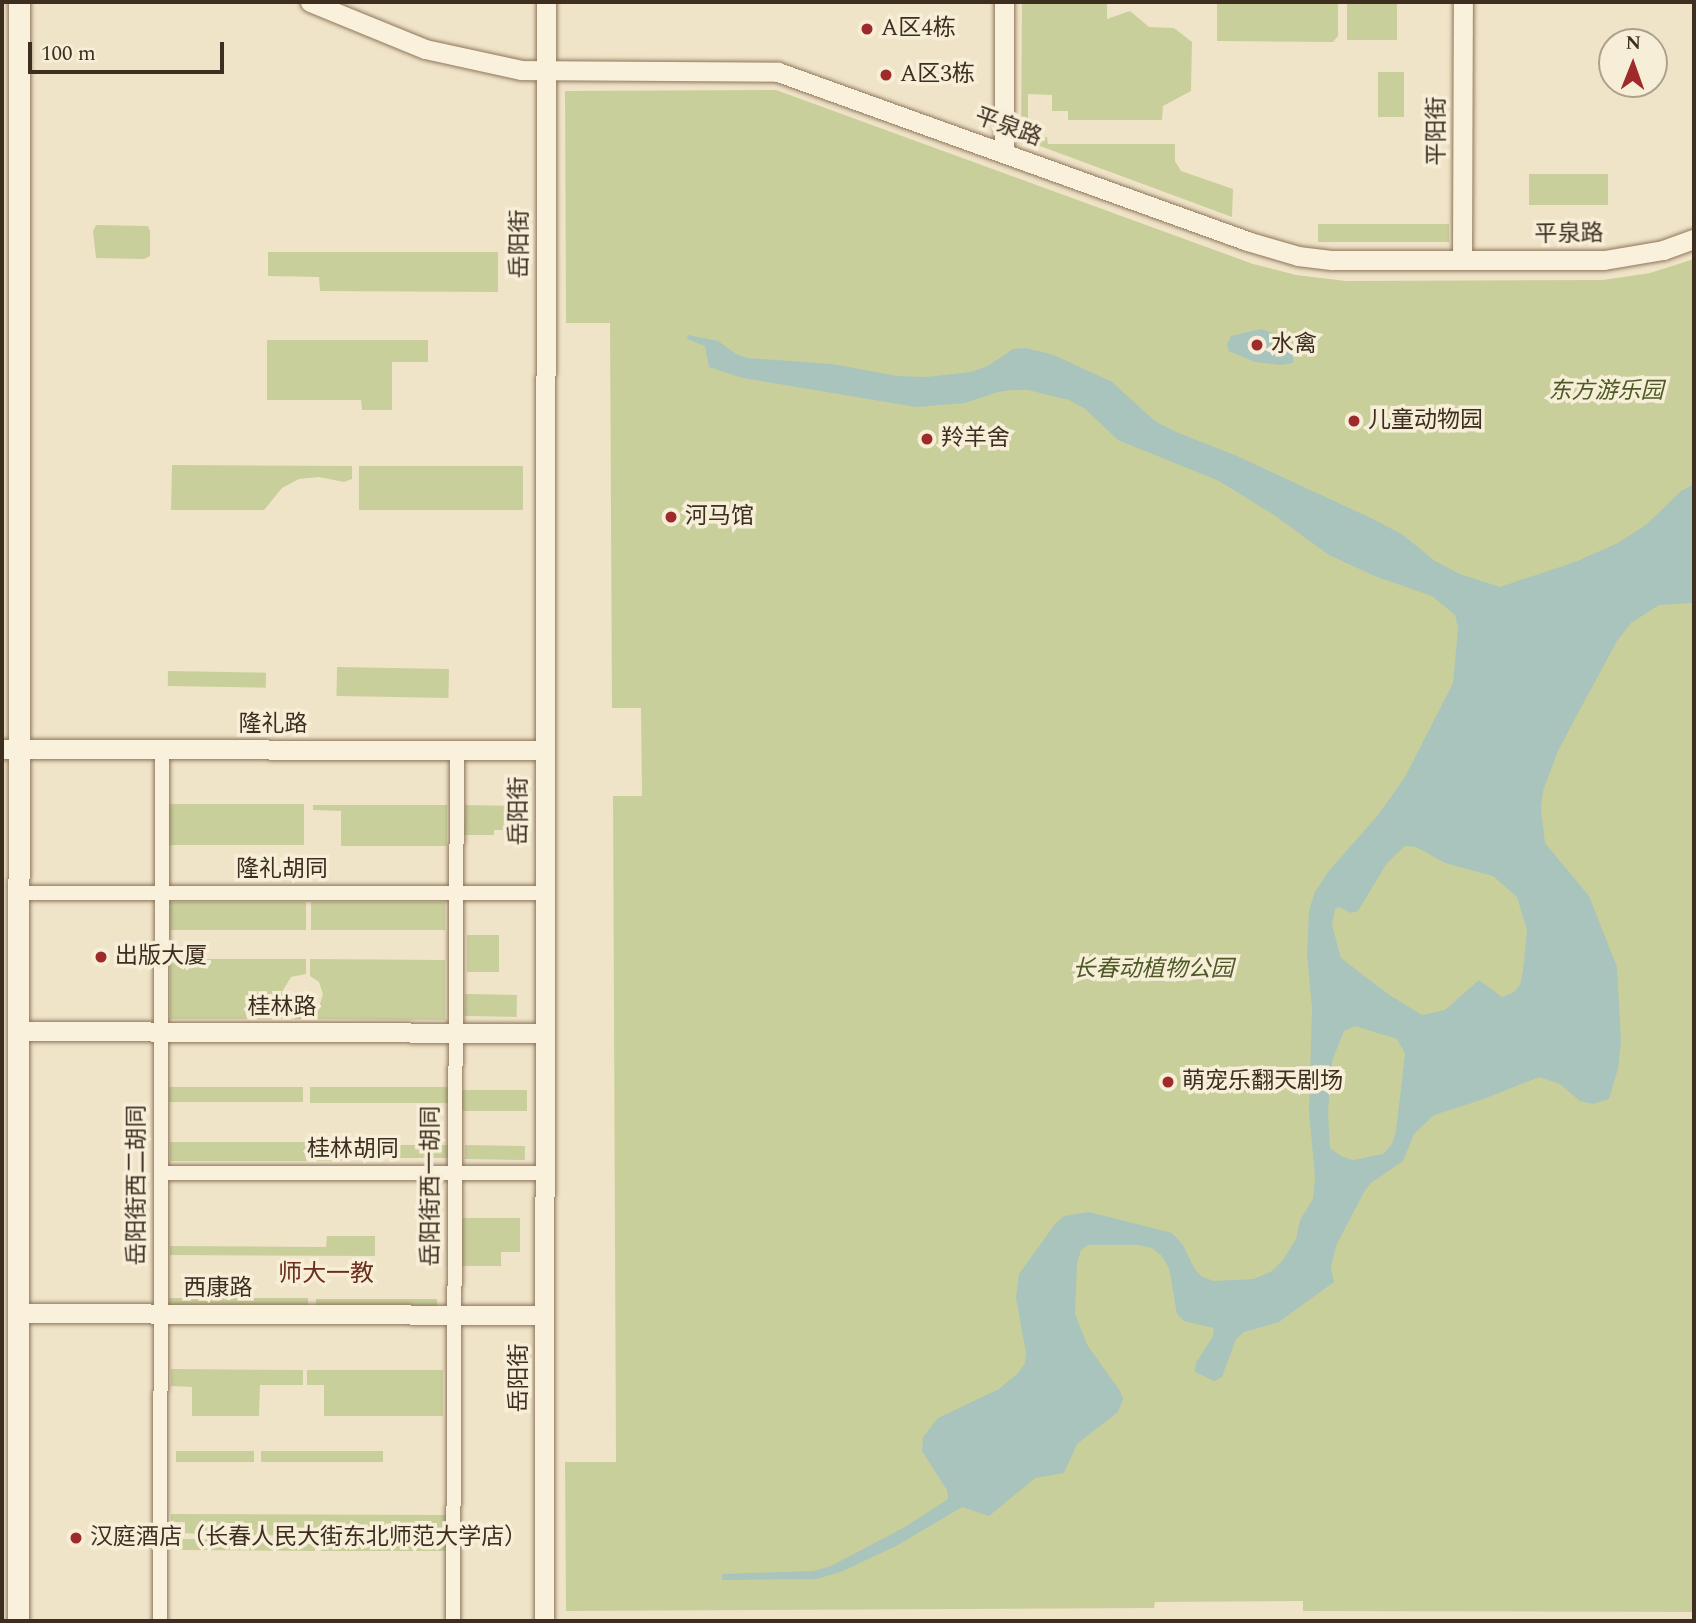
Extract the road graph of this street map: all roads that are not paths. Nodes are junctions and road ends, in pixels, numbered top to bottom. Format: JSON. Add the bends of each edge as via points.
{"nodes":[{"id":1,"x":19,"y":2,"type":"edge"},
{"id":2,"x":310,"y":2,"type":"edge"},
{"id":3,"x":546,"y":2,"type":"edge"},
{"id":4,"x":1004,"y":2,"type":"edge"},
{"id":5,"x":1462,"y":2,"type":"edge"},
{"id":6,"x":546,"y":71,"type":"junction"},
{"id":7,"x":1004,"y":152,"type":"junction"},
{"id":8,"x":1694,"y":239,"type":"edge"},
{"id":9,"x":1462,"y":260,"type":"junction"},
{"id":10,"x":10,"y":749,"type":"edge"},
{"id":11,"x":162,"y":749,"type":"junction"},
{"id":12,"x":457,"y":750,"type":"junction"},
{"id":13,"x":545,"y":750,"type":"junction"},
{"id":14,"x":19,"y":893,"type":"junction"},
{"id":15,"x":162,"y":893,"type":"junction"},
{"id":16,"x":456,"y":893,"type":"junction"},
{"id":17,"x":545,"y":893,"type":"junction"},
{"id":18,"x":18,"y":1031,"type":"junction"},
{"id":19,"x":162,"y":1032,"type":"junction"},
{"id":20,"x":456,"y":1033,"type":"junction"},
{"id":21,"x":545,"y":1033,"type":"junction"},
{"id":22,"x":161,"y":1173,"type":"junction"},
{"id":23,"x":455,"y":1173,"type":"junction"},
{"id":24,"x":544,"y":1173,"type":"junction"},
{"id":25,"x":18,"y":1313,"type":"junction"},
{"id":26,"x":161,"y":1314,"type":"junction"},
{"id":27,"x":454,"y":1315,"type":"junction"},
{"id":28,"x":544,"y":1315,"type":"junction"},
{"id":29,"x":18,"y":1621,"type":"edge"},
{"id":30,"x":160,"y":1621,"type":"edge"},
{"id":31,"x":453,"y":1621,"type":"edge"},
{"id":32,"x":544,"y":1621,"type":"edge"}],
"edges":[{"from":1,"to":10,"type":"main road"},
{"from":2,"to":6,"type":"street","name":"平泉路","via":[[425,49]]},
{"from":3,"to":6,"type":"street","name":"岳阳街"},
{"from":4,"to":7,"type":"street"},
{"from":5,"to":9,"type":"street","name":"平阳街"},
{"from":6,"to":7,"type":"street","name":"平泉路","via":[[778,72]]},
{"from":6,"to":13,"type":"street","name":"岳阳街"},
{"from":7,"to":9,"type":"street","name":"平泉路","via":[[1298,256]]},
{"from":8,"to":9,"type":"street","name":"平泉路","via":[[1663,250],[1604,260]]},
{"from":10,"to":11,"type":"street","name":"隆礼路"},
{"from":10,"to":14,"type":"main road"},
{"from":11,"to":12,"type":"street","name":"隆礼路"},
{"from":11,"to":15,"type":"street","name":"岳阳街西二胡同"},
{"from":12,"to":13,"type":"street","name":"隆礼路"},
{"from":12,"to":16,"type":"street","name":"岳阳街西一胡同"},
{"from":13,"to":17,"type":"street","name":"岳阳街"},
{"from":14,"to":15,"type":"street","name":"隆礼胡同"},
{"from":14,"to":18,"type":"main road"},
{"from":15,"to":16,"type":"street","name":"隆礼胡同"},
{"from":15,"to":19,"type":"street","name":"岳阳街西二胡同"},
{"from":16,"to":17,"type":"street","name":"隆礼胡同"},
{"from":16,"to":20,"type":"street","name":"岳阳街西一胡同"},
{"from":17,"to":21,"type":"street","name":"岳阳街"},
{"from":18,"to":19,"type":"street","name":"桂林路"},
{"from":18,"to":25,"type":"main road"},
{"from":19,"to":20,"type":"street","name":"桂林路"},
{"from":19,"to":22,"type":"street","name":"岳阳街西二胡同"},
{"from":20,"to":21,"type":"street","name":"桂林路"},
{"from":20,"to":23,"type":"street","name":"岳阳街西一胡同"},
{"from":21,"to":24,"type":"street","name":"岳阳街"},
{"from":22,"to":23,"type":"street","name":"桂林胡同"},
{"from":22,"to":26,"type":"street","name":"岳阳街西二胡同"},
{"from":23,"to":24,"type":"street","name":"桂林胡同"},
{"from":23,"to":27,"type":"street","name":"岳阳街西一胡同"},
{"from":24,"to":28,"type":"street","name":"岳阳街"},
{"from":25,"to":26,"type":"street","name":"西康路"},
{"from":25,"to":29,"type":"main road"},
{"from":26,"to":27,"type":"street","name":"西康路"},
{"from":26,"to":30,"type":"street","name":"岳阳街西二胡同"},
{"from":27,"to":28,"type":"street","name":"西康路"},
{"from":27,"to":31,"type":"street","name":"岳阳街西一胡同"},
{"from":28,"to":32,"type":"street","name":"岳阳街"}]}
